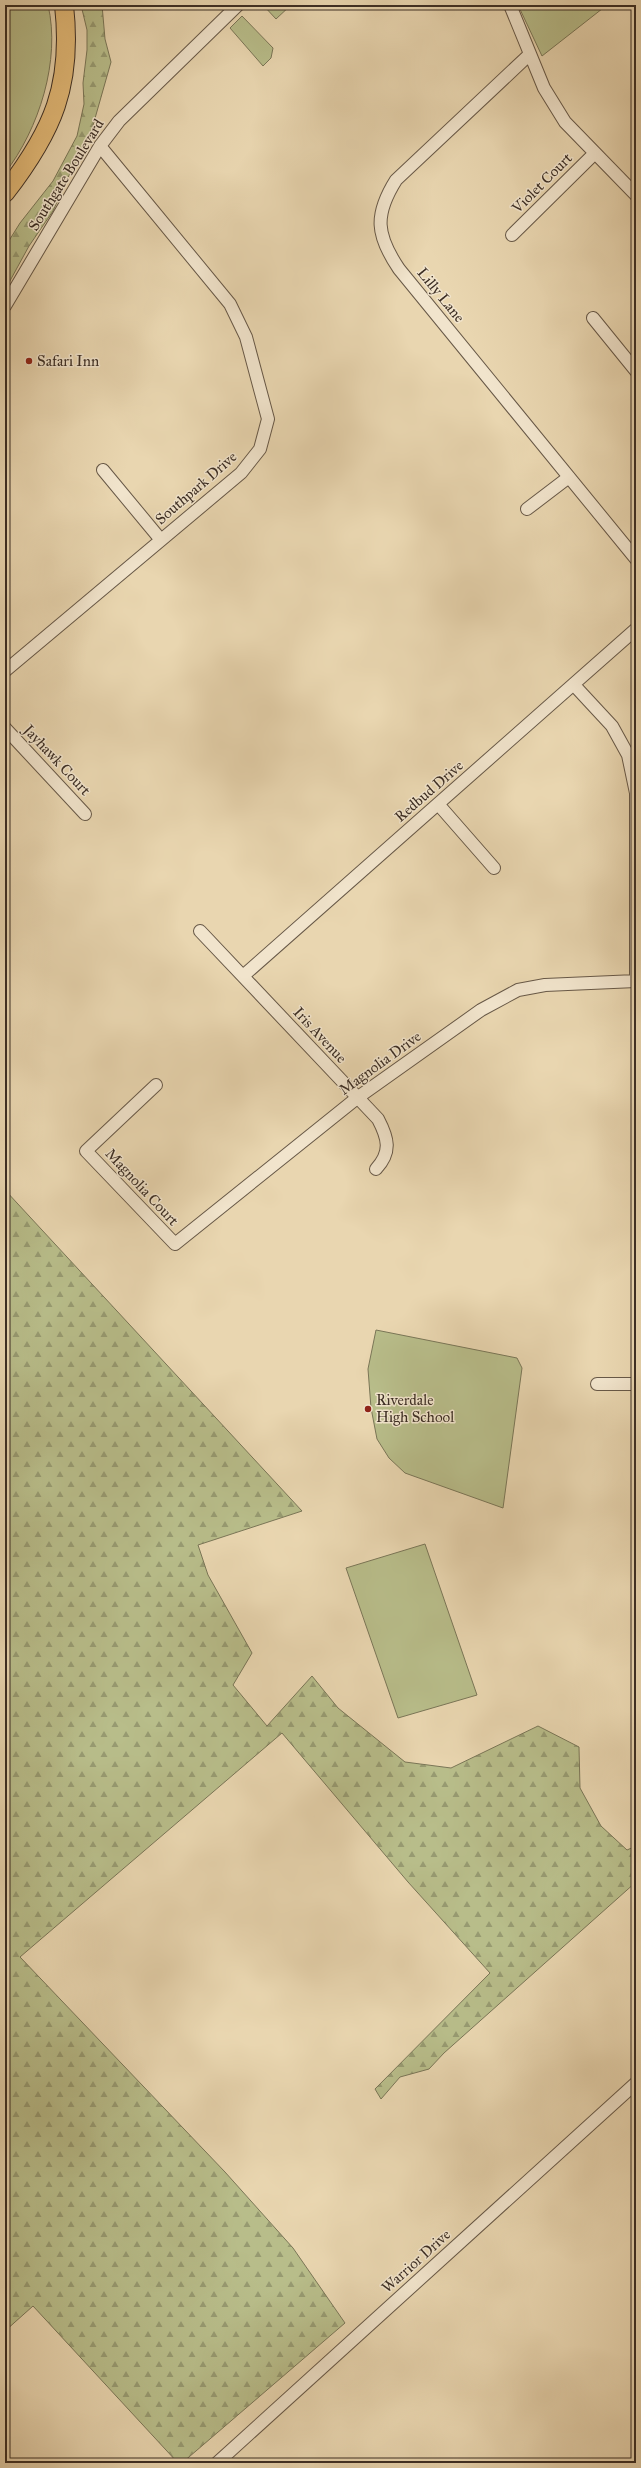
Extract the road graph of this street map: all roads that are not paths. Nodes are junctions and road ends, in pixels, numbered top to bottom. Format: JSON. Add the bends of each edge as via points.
{"nodes":[{"id":1,"x":64,"y":5,"type":"edge"},
{"id":2,"x":238,"y":5,"type":"edge"},
{"id":3,"x":510,"y":5,"type":"edge"},
{"id":4,"x":530,"y":54,"type":"junction"},
{"id":5,"x":100,"y":146,"type":"junction"},
{"id":6,"x":594,"y":153,"type":"junction"},
{"id":7,"x":5,"y":193,"type":"edge"},
{"id":8,"x":636,"y":195,"type":"edge"},
{"id":9,"x":512,"y":235,"type":"dead end"},
{"id":10,"x":5,"y":306,"type":"edge"},
{"id":11,"x":593,"y":318,"type":"dead end"},
{"id":12,"x":636,"y":371,"type":"edge"},
{"id":13,"x":103,"y":470,"type":"dead end"},
{"id":14,"x":569,"y":477,"type":"junction"},
{"id":15,"x":527,"y":509,"type":"dead end"},
{"id":16,"x":161,"y":540,"type":"junction"},
{"id":17,"x":636,"y":559,"type":"edge"},
{"id":18,"x":636,"y":629,"type":"edge"},
{"id":19,"x":5,"y":671,"type":"edge"},
{"id":20,"x":574,"y":685,"type":"junction"},
{"id":21,"x":5,"y":728,"type":"edge"},
{"id":22,"x":438,"y":804,"type":"junction"},
{"id":23,"x":85,"y":814,"type":"dead end"},
{"id":24,"x":494,"y":868,"type":"dead end"},
{"id":25,"x":200,"y":931,"type":"dead end"},
{"id":26,"x":243,"y":976,"type":"junction"},
{"id":27,"x":636,"y":981,"type":"edge"},
{"id":28,"x":156,"y":1085,"type":"dead end"},
{"id":29,"x":357,"y":1098,"type":"junction"},
{"id":30,"x":376,"y":1169,"type":"dead end"},
{"id":31,"x":174,"y":1244,"type":"joint"},
{"id":32,"x":597,"y":1384,"type":"dead end"},
{"id":33,"x":636,"y":1384,"type":"edge"},
{"id":34,"x":636,"y":2083,"type":"edge"},
{"id":35,"x":217,"y":2463,"type":"edge"}],
"edges":[{"from":1,"to":7,"type":"highway","via":[[67,32],[66,70],[58,106],[30,160]]},
{"from":2,"to":5,"type":"street","name":"Southgate Boulevard","via":[[120,121]]},
{"from":3,"to":4,"type":"street"},
{"from":4,"to":6,"type":"street","via":[[544,88],[565,122]]},
{"from":4,"to":14,"type":"street","name":"Lilly Lane","via":[[396,180],[383,200],[380,225],[386,249],[399,269]]},
{"from":5,"to":10,"type":"street","name":"Southgate Boulevard"},
{"from":5,"to":16,"type":"street","name":"Southpark Drive","via":[[230,304],[246,337],[268,419],[260,449],[241,473]]},
{"from":6,"to":8,"type":"street"},
{"from":6,"to":9,"type":"street","name":"Violet Court"},
{"from":11,"to":12,"type":"street"},
{"from":13,"to":16,"type":"street"},
{"from":14,"to":15,"type":"street"},
{"from":14,"to":17,"type":"street","name":"Lilly Lane"},
{"from":16,"to":19,"type":"street","name":"Southpark Drive"},
{"from":18,"to":20,"type":"street","name":"Redbud Drive"},
{"from":20,"to":22,"type":"street","name":"Redbud Drive"},
{"from":20,"to":27,"type":"street","via":[[612,726],[628,755],[636,793]]},
{"from":21,"to":23,"type":"street","name":"Jayhawk Court"},
{"from":22,"to":24,"type":"street"},
{"from":22,"to":26,"type":"street","name":"Redbud Drive"},
{"from":25,"to":26,"type":"street","name":"Iris Avenue"},
{"from":26,"to":29,"type":"street","name":"Iris Avenue"},
{"from":27,"to":29,"type":"street","name":"Magnolia Drive","via":[[545,985],[518,990],[481,1010]]},
{"from":28,"to":31,"type":"street","name":"Magnolia Court","via":[[86,1151]]},
{"from":29,"to":30,"type":"street","name":"Iris Avenue","via":[[378,1119],[387,1136],[386,1157]]},
{"from":29,"to":31,"type":"street","name":"Magnolia Drive"},
{"from":32,"to":33,"type":"street"},
{"from":34,"to":35,"type":"street","name":"Warrior Drive"}]}
